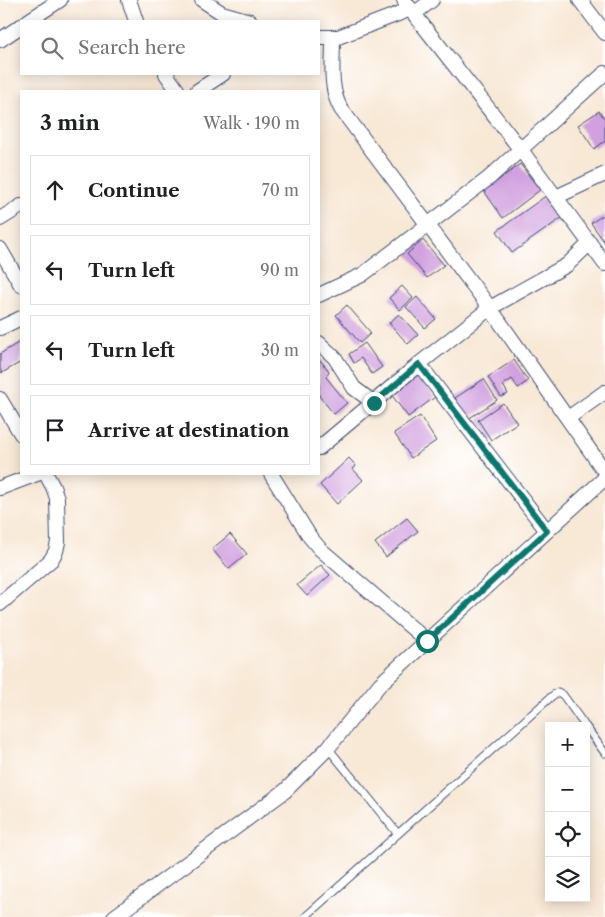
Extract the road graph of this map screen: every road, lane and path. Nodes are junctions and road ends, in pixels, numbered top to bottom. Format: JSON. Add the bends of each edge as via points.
{"nodes":[{"id":1,"x":60,"y":0,"type":"edge"},
{"id":2,"x":129,"y":0,"type":"edge"},
{"id":3,"x":202,"y":0,"type":"edge"},
{"id":4,"x":432,"y":0,"type":"edge"},
{"id":5,"x":580,"y":0,"type":"edge"},
{"id":6,"x":410,"y":8,"type":"edge"},
{"id":7,"x":30,"y":20,"type":"edge"},
{"id":8,"x":136,"y":20,"type":"edge"},
{"id":9,"x":246,"y":20,"type":"edge"},
{"id":10,"x":20,"y":27,"type":"edge"},
{"id":11,"x":605,"y":33,"type":"edge"},
{"id":12,"x":326,"y":37,"type":"edge"},
{"id":13,"x":0,"y":40,"type":"edge"},
{"id":14,"x":605,"y":73,"type":"edge"},
{"id":15,"x":167,"y":75,"type":"edge"},
{"id":16,"x":221,"y":75,"type":"edge"},
{"id":17,"x":177,"y":90,"type":"edge"},
{"id":18,"x":199,"y":90,"type":"edge"},
{"id":19,"x":521,"y":150,"type":"junction"},
{"id":20,"x":605,"y":174,"type":"edge"},
{"id":21,"x":556,"y":197,"type":"junction"},
{"id":22,"x":20,"y":207,"type":"edge"},
{"id":23,"x":0,"y":219,"type":"edge"},
{"id":24,"x":428,"y":224,"type":"junction"},
{"id":25,"x":590,"y":243,"type":"junction"},
{"id":26,"x":0,"y":249,"type":"edge"},
{"id":27,"x":605,"y":264,"type":"edge"},
{"id":28,"x":20,"y":283,"type":"edge"},
{"id":29,"x":320,"y":295,"type":"edge"},
{"id":30,"x":490,"y":308,"type":"junction"},
{"id":31,"x":20,"y":318,"type":"edge"},
{"id":32,"x":0,"y":328,"type":"edge"},
{"id":33,"x":320,"y":344,"type":"edge"},
{"id":34,"x":419,"y":364,"type":"junction"},
{"id":35,"x":605,"y":392,"type":"edge"},
{"id":36,"x":1,"y":401,"type":"edge"},
{"id":37,"x":374,"y":403,"type":"junction"},
{"id":38,"x":568,"y":418,"type":"junction"},
{"id":39,"x":20,"y":432,"type":"edge"},
{"id":40,"x":320,"y":447,"type":"edge"},
{"id":41,"x":605,"y":472,"type":"edge"},
{"id":42,"x":34,"y":475,"type":"edge"},
{"id":43,"x":47,"y":475,"type":"edge"},
{"id":44,"x":273,"y":478,"type":"edge"},
{"id":45,"x":605,"y":478,"type":"edge"},
{"id":46,"x":0,"y":488,"type":"edge"},
{"id":47,"x":547,"y":531,"type":"junction"},
{"id":48,"x":0,"y":604,"type":"edge"},
{"id":49,"x":427,"y":641,"type":"junction"},
{"id":50,"x":583,"y":722,"type":"edge"},
{"id":51,"x":590,"y":732,"type":"edge"},
{"id":52,"x":328,"y":748,"type":"junction"},
{"id":53,"x":605,"y":753,"type":"edge"},
{"id":54,"x":398,"y":834,"type":"junction"},
{"id":55,"x":114,"y":917,"type":"edge"},
{"id":56,"x":305,"y":917,"type":"edge"}],
"edges":[{"from":1,"to":7,"type":"street"},
{"from":2,"to":8,"type":"street"},
{"from":3,"to":9,"type":"street","via":[[222,13]]},
{"from":4,"to":6,"type":"street"},
{"from":5,"to":11,"type":"street"},
{"from":6,"to":12,"type":"street"},
{"from":6,"to":19,"type":"street"},
{"from":10,"to":13,"type":"street"},
{"from":12,"to":24,"type":"street","via":[[336,101]]},
{"from":14,"to":19,"type":"street"},
{"from":15,"to":17,"type":"street"},
{"from":16,"to":18,"type":"street"},
{"from":19,"to":21,"type":"street"},
{"from":19,"to":24,"type":"street"},
{"from":20,"to":21,"type":"street"},
{"from":21,"to":25,"type":"street"},
{"from":22,"to":23,"type":"street"},
{"from":24,"to":29,"type":"street","via":[[362,275]]},
{"from":24,"to":30,"type":"street"},
{"from":25,"to":27,"type":"street"},
{"from":25,"to":30,"type":"street","via":[[567,265]]},
{"from":26,"to":28,"type":"street"},
{"from":30,"to":34,"type":"street"},
{"from":30,"to":38,"type":"street"},
{"from":31,"to":32,"type":"street"},
{"from":33,"to":37,"type":"street","via":[[335,358],[356,391]]},
{"from":34,"to":37,"type":"street"},
{"from":34,"to":47,"type":"street"},
{"from":35,"to":38,"type":"street"},
{"from":36,"to":39,"type":"street"},
{"from":37,"to":40,"type":"street"},
{"from":38,"to":41,"type":"street"},
{"from":42,"to":46,"type":"street"},
{"from":43,"to":48,"type":"street","via":[[56,498],[56,551]]},
{"from":44,"to":49,"type":"street","via":[[320,549]]},
{"from":45,"to":47,"type":"street"},
{"from":47,"to":49,"type":"street"},
{"from":49,"to":52,"type":"street","via":[[376,688]]},
{"from":50,"to":54,"type":"lane","via":[[558,692]]},
{"from":51,"to":53,"type":"lane"},
{"from":52,"to":54,"type":"lane"},
{"from":52,"to":55,"type":"street","via":[[277,798]]},
{"from":54,"to":56,"type":"lane"}]}
